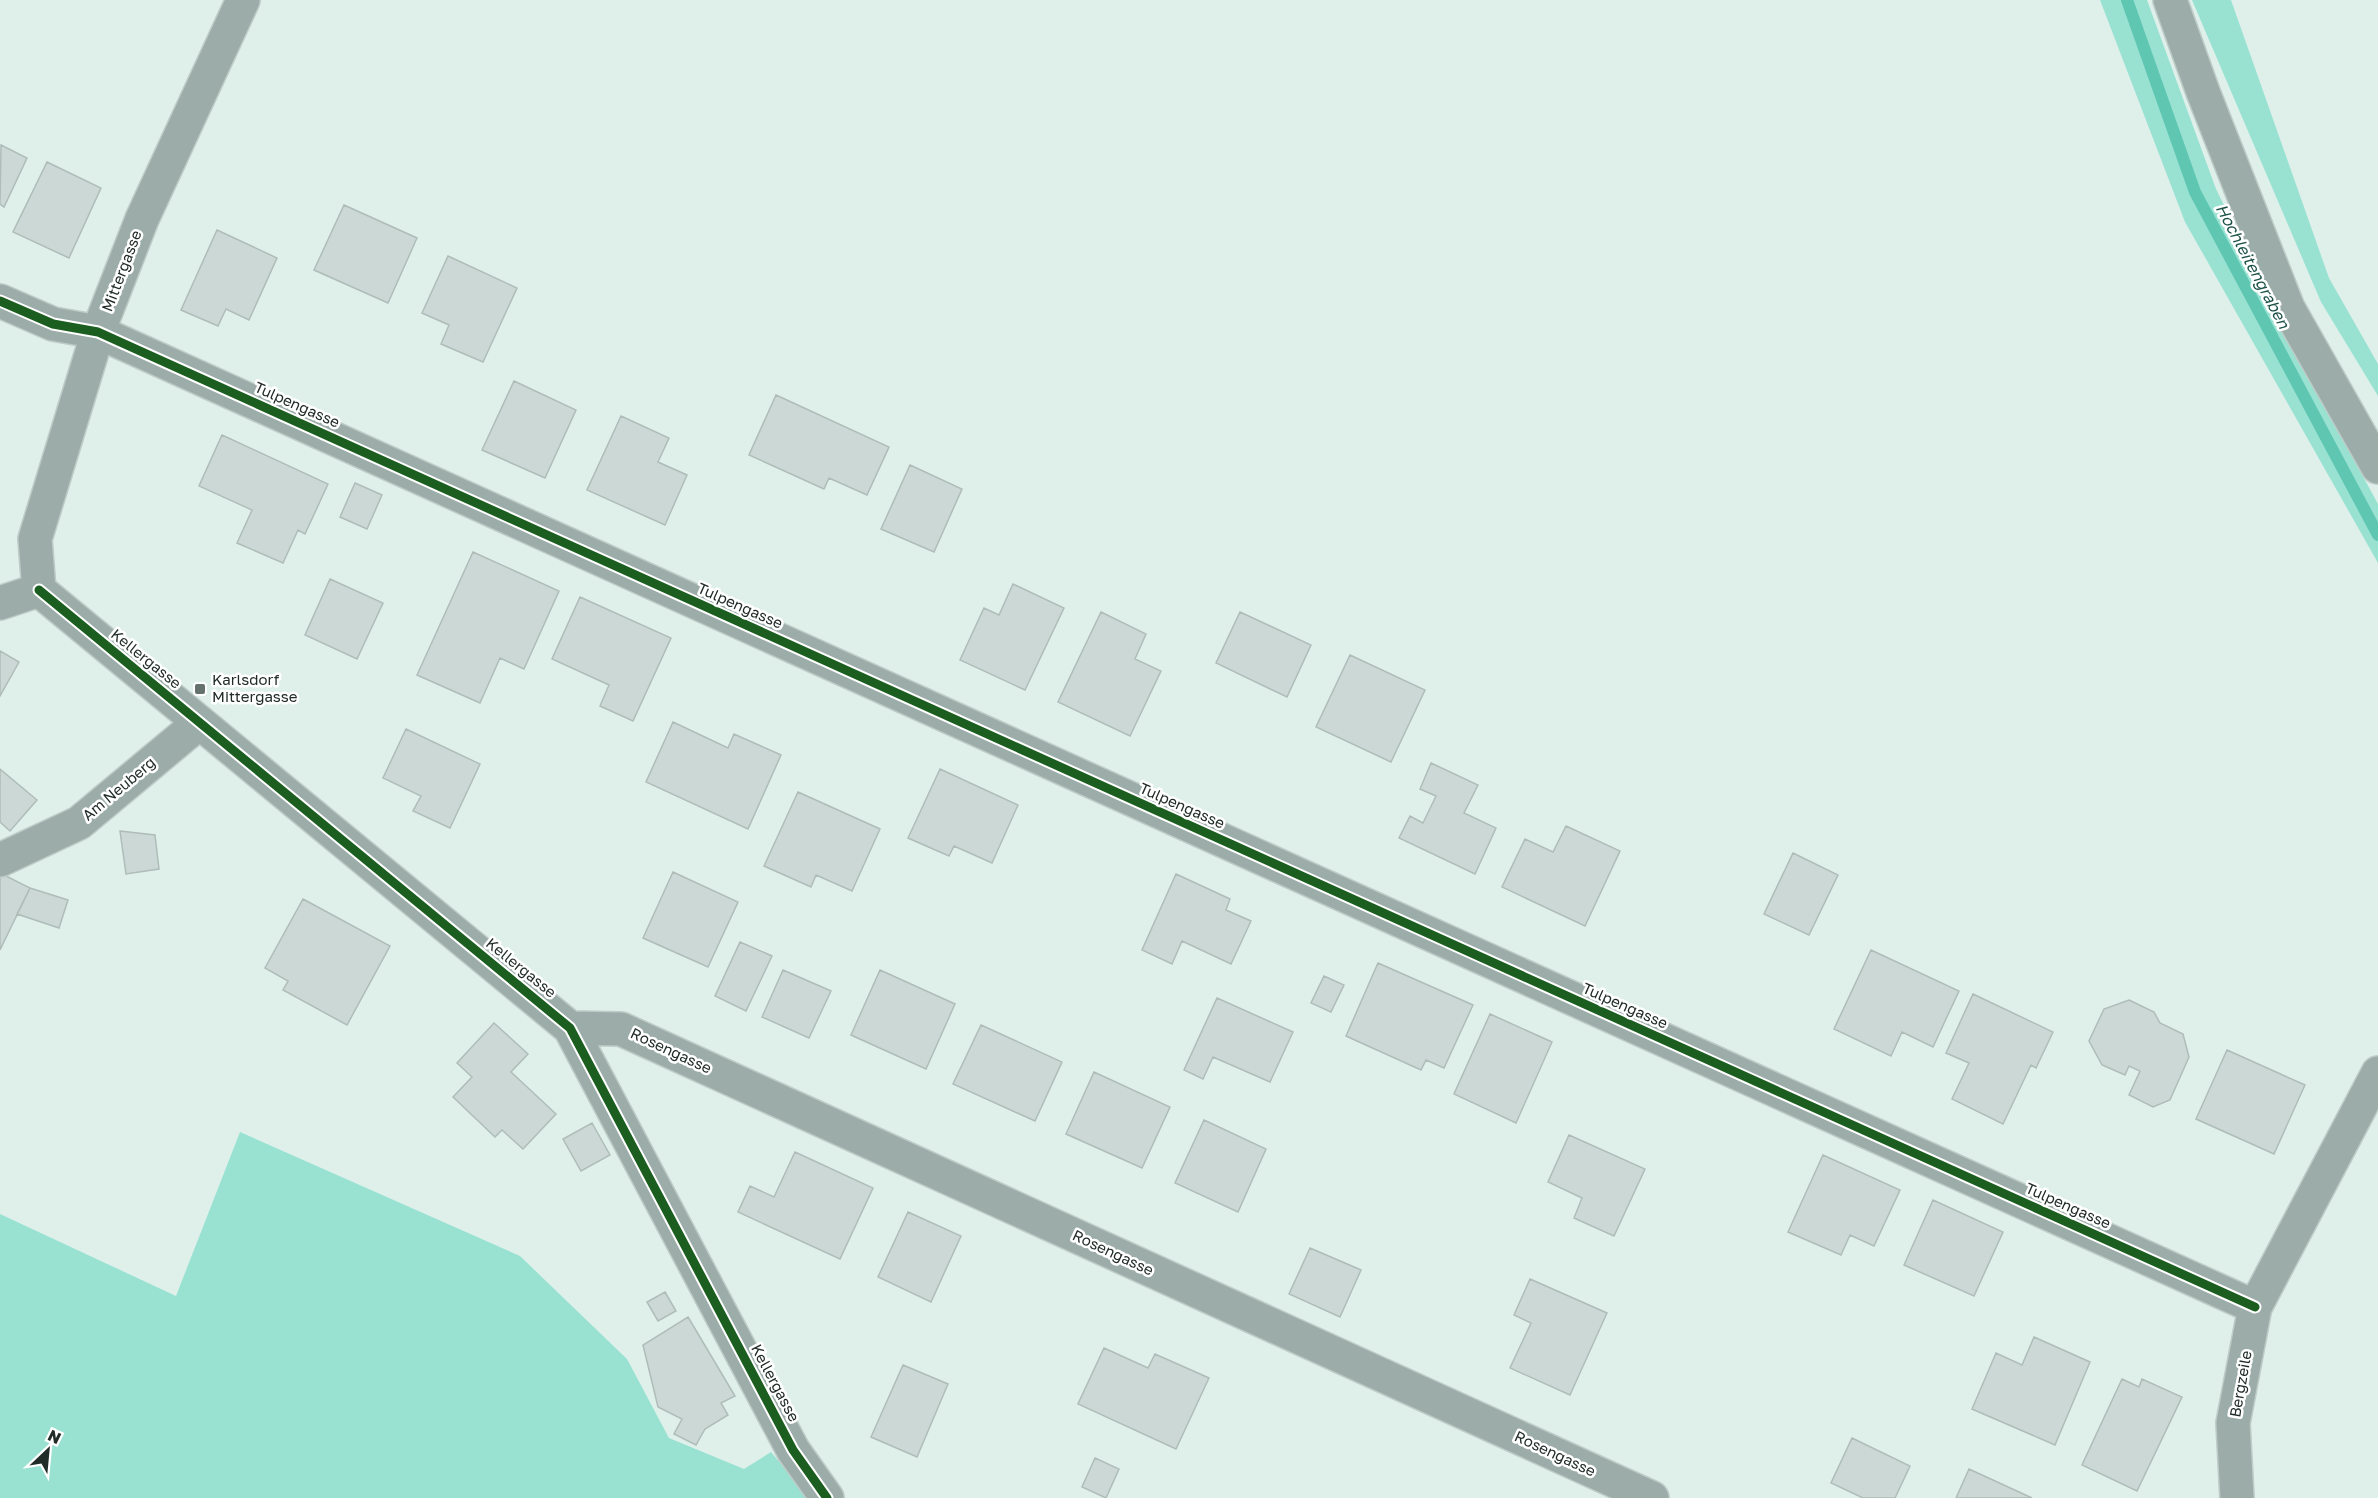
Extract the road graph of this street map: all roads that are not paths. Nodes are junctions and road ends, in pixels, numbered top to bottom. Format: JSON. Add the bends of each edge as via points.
{"nodes":[{"id":1,"x":243,"y":0,"type":"edge"},
{"id":2,"x":2170,"y":0,"type":"edge"},
{"id":3,"x":0,"y":301,"type":"edge"},
{"id":4,"x":98,"y":332,"type":"junction"},
{"id":5,"x":2378,"y":467,"type":"edge"},
{"id":6,"x":39,"y":590,"type":"junction"},
{"id":7,"x":0,"y":603,"type":"edge"},
{"id":8,"x":199,"y":723,"type":"junction"},
{"id":9,"x":0,"y":860,"type":"edge"},
{"id":10,"x":570,"y":1028,"type":"junction"},
{"id":11,"x":2378,"y":1073,"type":"edge"},
{"id":12,"x":2254,"y":1307,"type":"junction"},
{"id":13,"x":827,"y":1498,"type":"edge"},
{"id":14,"x":1652,"y":1498,"type":"edge"},
{"id":15,"x":2237,"y":1498,"type":"edge"}],
"edges":[{"from":1,"to":4,"type":"street","name":"Mittergasse","via":[[142,219]]},
{"from":2,"to":5,"type":"street","via":[[2288,308]]},
{"from":3,"to":4,"type":"street","name":"Tulpengasse","via":[[53,324]]},
{"from":4,"to":6,"type":"street","name":"Mittergasse","via":[[35,539]]},
{"from":4,"to":12,"type":"street","name":"Tulpengasse"},
{"from":6,"to":7,"type":"street"},
{"from":6,"to":8,"type":"street","name":"Kellergasse"},
{"from":8,"to":9,"type":"street","name":"Am Neuberg","via":[[79,823]]},
{"from":8,"to":10,"type":"street","name":"Kellergasse"},
{"from":10,"to":13,"type":"street","name":"Kellergasse","via":[[793,1450]]},
{"from":10,"to":14,"type":"street","name":"Rosengasse","via":[[621,1029]]},
{"from":11,"to":12,"type":"street","name":"Bergzeile"},
{"from":12,"to":15,"type":"street","name":"Bergzeile","via":[[2233,1423]]}]}
